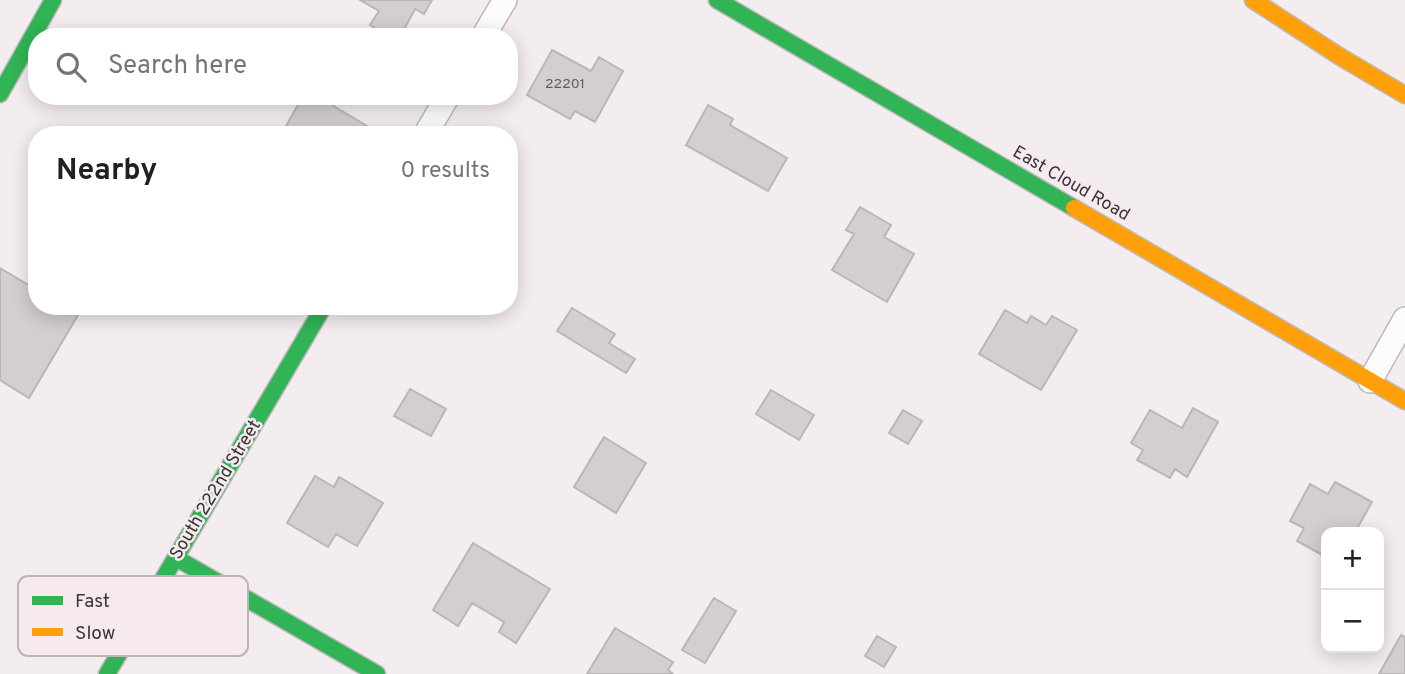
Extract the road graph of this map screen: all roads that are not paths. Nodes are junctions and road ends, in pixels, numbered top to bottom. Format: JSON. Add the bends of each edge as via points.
{"nodes":[{"id":1,"x":53,"y":0,"type":"edge"},
{"id":2,"x":505,"y":0,"type":"edge"},
{"id":3,"x":717,"y":0,"type":"edge"},
{"id":4,"x":1253,"y":0,"type":"edge"},
{"id":5,"x":37,"y":28,"type":"edge"},
{"id":6,"x":488,"y":28,"type":"edge"},
{"id":7,"x":28,"y":44,"type":"edge"},
{"id":8,"x":0,"y":94,"type":"edge"},
{"id":9,"x":1405,"y":95,"type":"edge"},
{"id":10,"x":443,"y":105,"type":"edge"},
{"id":11,"x":430,"y":126,"type":"edge"},
{"id":12,"x":319,"y":315,"type":"edge"},
{"id":13,"x":1405,"y":319,"type":"edge"},
{"id":14,"x":1370,"y":381,"type":"junction"},
{"id":15,"x":1405,"y":401,"type":"edge"},
{"id":16,"x":176,"y":558,"type":"junction"},
{"id":17,"x":165,"y":576,"type":"edge"},
{"id":18,"x":207,"y":576,"type":"edge"},
{"id":19,"x":248,"y":600,"type":"edge"},
{"id":20,"x":118,"y":656,"type":"edge"},
{"id":21,"x":107,"y":674,"type":"edge"},
{"id":22,"x":377,"y":674,"type":"edge"}],
"edges":[{"from":1,"to":5,"type":"street"},
{"from":2,"to":6,"type":"street"},
{"from":3,"to":14,"type":"street","name":"East Cloud Road"},
{"from":4,"to":9,"type":"street"},
{"from":7,"to":8,"type":"street"},
{"from":10,"to":11,"type":"street"},
{"from":12,"to":16,"type":"street","name":"South 222nd Street"},
{"from":13,"to":14,"type":"street"},
{"from":14,"to":15,"type":"street","name":"East Cloud Road"},
{"from":16,"to":17,"type":"street","name":"South 222nd Street"},
{"from":16,"to":18,"type":"street"},
{"from":19,"to":22,"type":"street"},
{"from":20,"to":21,"type":"street","name":"South 222nd Street"}]}
